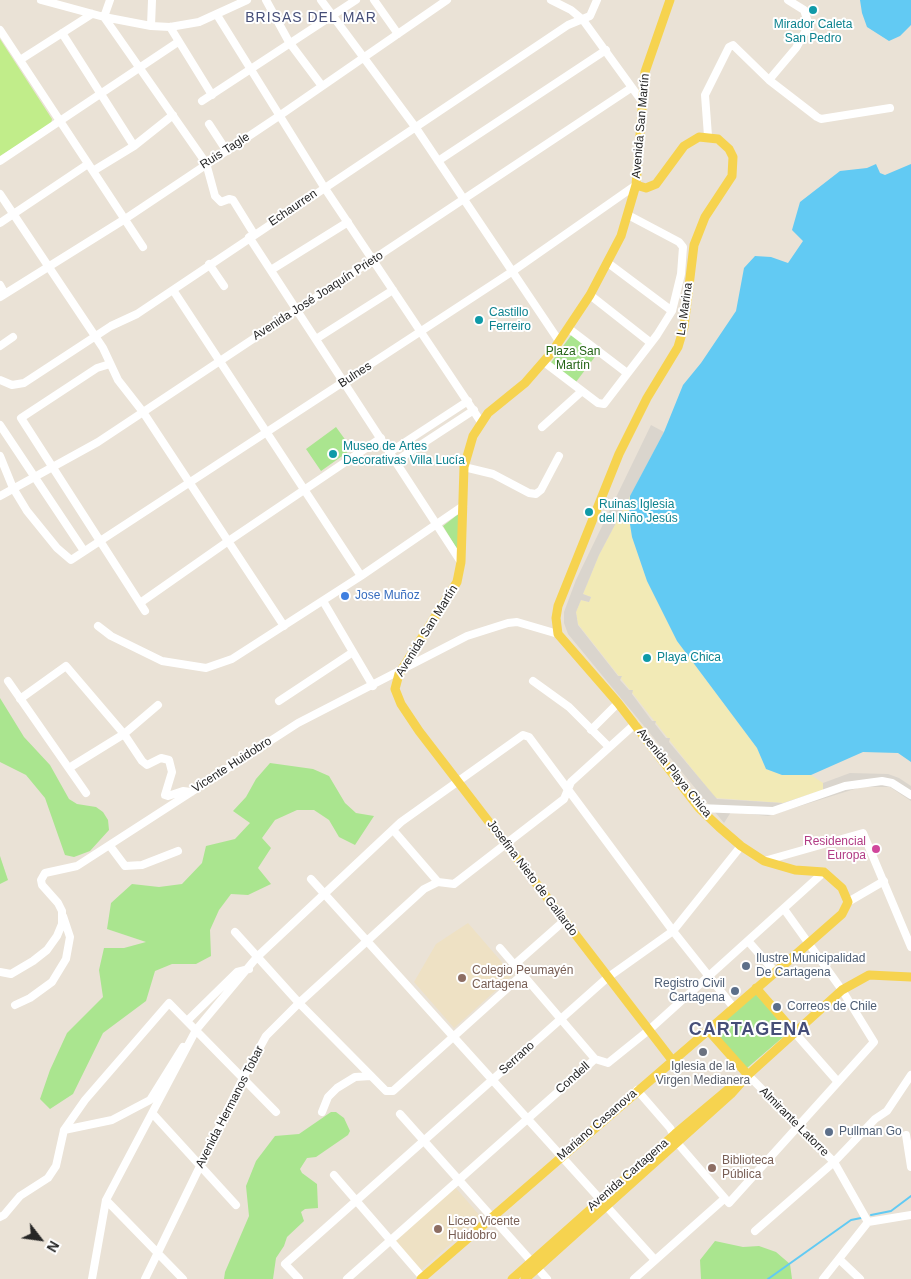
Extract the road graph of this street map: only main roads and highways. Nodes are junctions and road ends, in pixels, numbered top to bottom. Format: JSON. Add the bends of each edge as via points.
{"nodes":[{"id":1,"x":670,"y":0,"type":"edge"},
{"id":2,"x":636,"y":185,"type":"junction"},
{"id":3,"x":558,"y":634,"type":"joint"},
{"id":4,"x":396,"y":693,"type":"joint"},
{"id":5,"x":842,"y":914,"type":"joint"},
{"id":6,"x":911,"y":977,"type":"edge"},
{"id":7,"x":756,"y":988,"type":"junction"},
{"id":8,"x":708,"y":1030,"type":"junction"},
{"id":9,"x":795,"y":1033,"type":"junction"},
{"id":10,"x":672,"y":1060,"type":"junction"},
{"id":11,"x":748,"y":1075,"type":"junction"},
{"id":12,"x":534,"y":1265,"type":"junction"},
{"id":13,"x":423,"y":1278,"type":"edge"},
{"id":14,"x":512,"y":1279,"type":"edge"},
{"id":15,"x":525,"y":1279,"type":"edge"}],
"edges":[{"from":1,"to":2,"type":"main road","name":"Avenida San Martín","via":[[648,62],[641,100]]},
{"from":2,"to":3,"type":"main road","name":"La Marina","via":[[643,188],[653,186],[687,143],[699,137],[718,139],[729,148],[733,157],[734,172],[699,229],[694,245],[681,340],[619,454],[558,606]]},
{"from":2,"to":4,"type":"main road","name":"Avenida San Martín","via":[[608,264],[590,295],[544,362],[525,383],[493,408],[481,422],[469,446],[464,467],[459,576],[452,594],[397,678]]},
{"from":3,"to":5,"type":"main road","name":"Avenida Playa Chica","via":[[618,703],[699,808],[741,846],[764,861],[795,870],[824,872],[842,888],[848,902]]},
{"from":4,"to":10,"type":"main road","name":"Josefina Nieto de Gallardo","via":[[419,731]]},
{"from":5,"to":7,"type":"main road","name":"Mariano Casanova"},
{"from":6,"to":9,"type":"main road","name":"Avenida Cartagena","via":[[869,975],[842,990]]},
{"from":7,"to":8,"type":"main road","name":"Mariano Casanova"},
{"from":7,"to":9,"type":"main road"},
{"from":8,"to":10,"type":"main road","name":"Mariano Casanova"},
{"from":8,"to":11,"type":"main road","name":"Almirante Latorre"},
{"from":9,"to":11,"type":"main road","name":"Avenida Cartagena"},
{"from":10,"to":13,"type":"main road","name":"Mariano Casanova"},
{"from":11,"to":12,"type":"main road","name":"Avenida Cartagena","via":[[728,1089]]},
{"from":12,"to":14,"type":"main road","name":"Avenida Cartagena"},
{"from":12,"to":15,"type":"main road","name":"Avenida Cartagena"}]}
